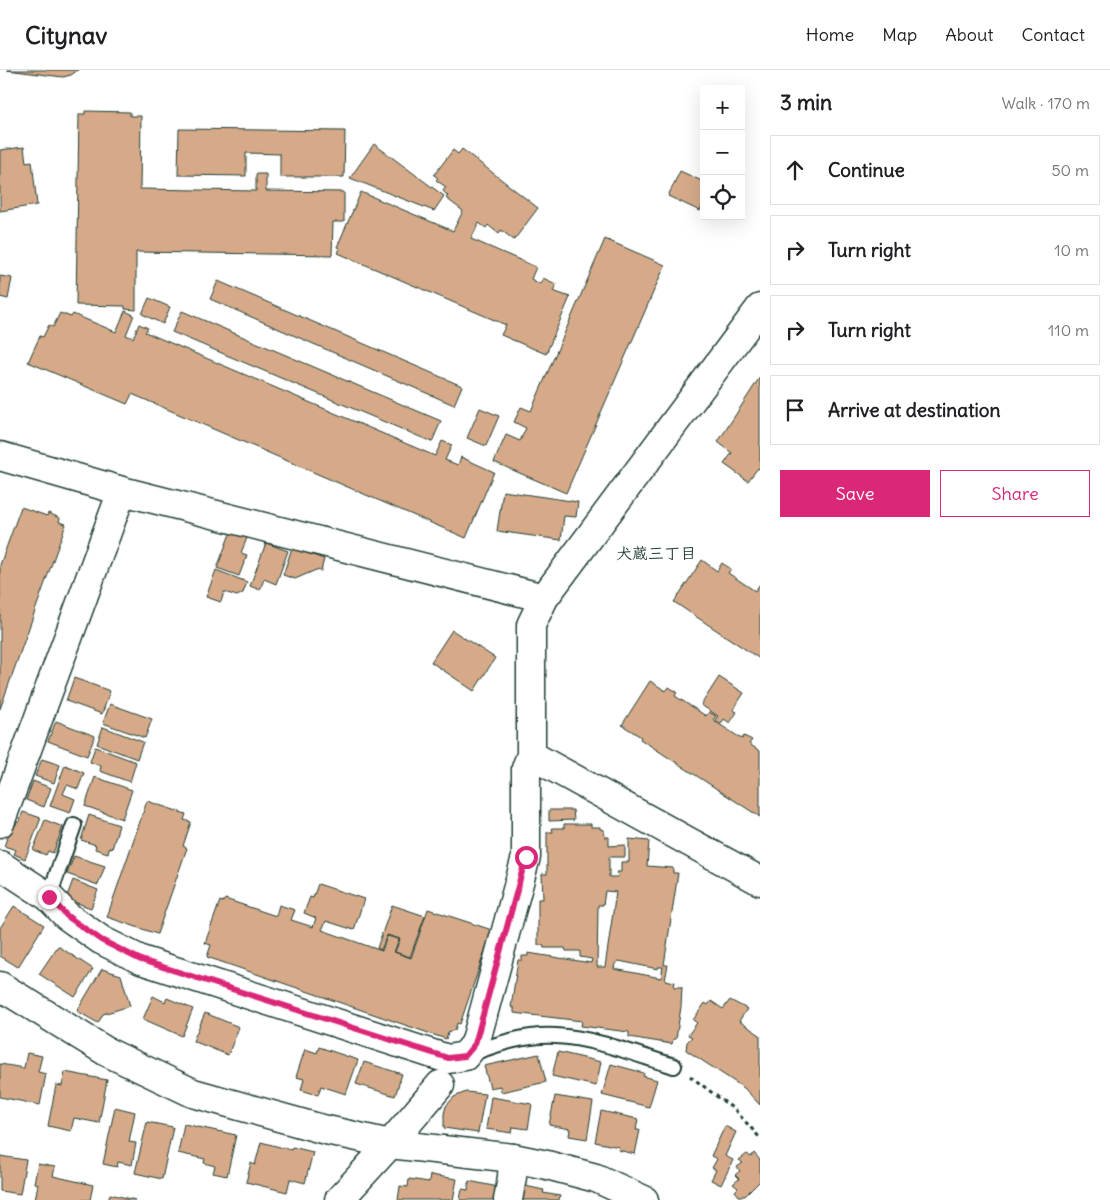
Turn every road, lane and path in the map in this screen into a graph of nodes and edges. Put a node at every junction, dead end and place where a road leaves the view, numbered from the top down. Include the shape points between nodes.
1 (760, 308) edge
2 (0, 456) edge
3 (122, 490) junction
4 (544, 598) junction
5 (531, 755) junction
6 (0, 823) edge
7 (74, 824) dead end
8 (0, 865) edge
9 (760, 881) edge
10 (49, 897) junction
11 (0, 986) edge
12 (465, 1056) junction
13 (674, 1066) joint
14 (440, 1085) dead end
15 (760, 1138) edge
16 (390, 1144) junction
17 (513, 1158) junction
18 (339, 1200) edge
19 (508, 1200) edge
20 (644, 1200) edge

1 - 4 street
2 - 3 street
3 - 4 street
3 - 6 street
4 - 5 street via 531,625
5 - 9 street
5 - 12 street via 526,768 526,857 475,1044
7 - 10 lane
8 - 10 street
10 - 12 street via 67,916 101,940 141,960 448,1058
11 - 16 street via 107,1052 193,1093 322,1129
12 - 13 lane via 526,1038 556,1036 600,1044
13 - 15 path via 735,1110
14 - 16 street
16 - 17 street
16 - 18 street
17 - 19 street
17 - 20 street via 596,1178

